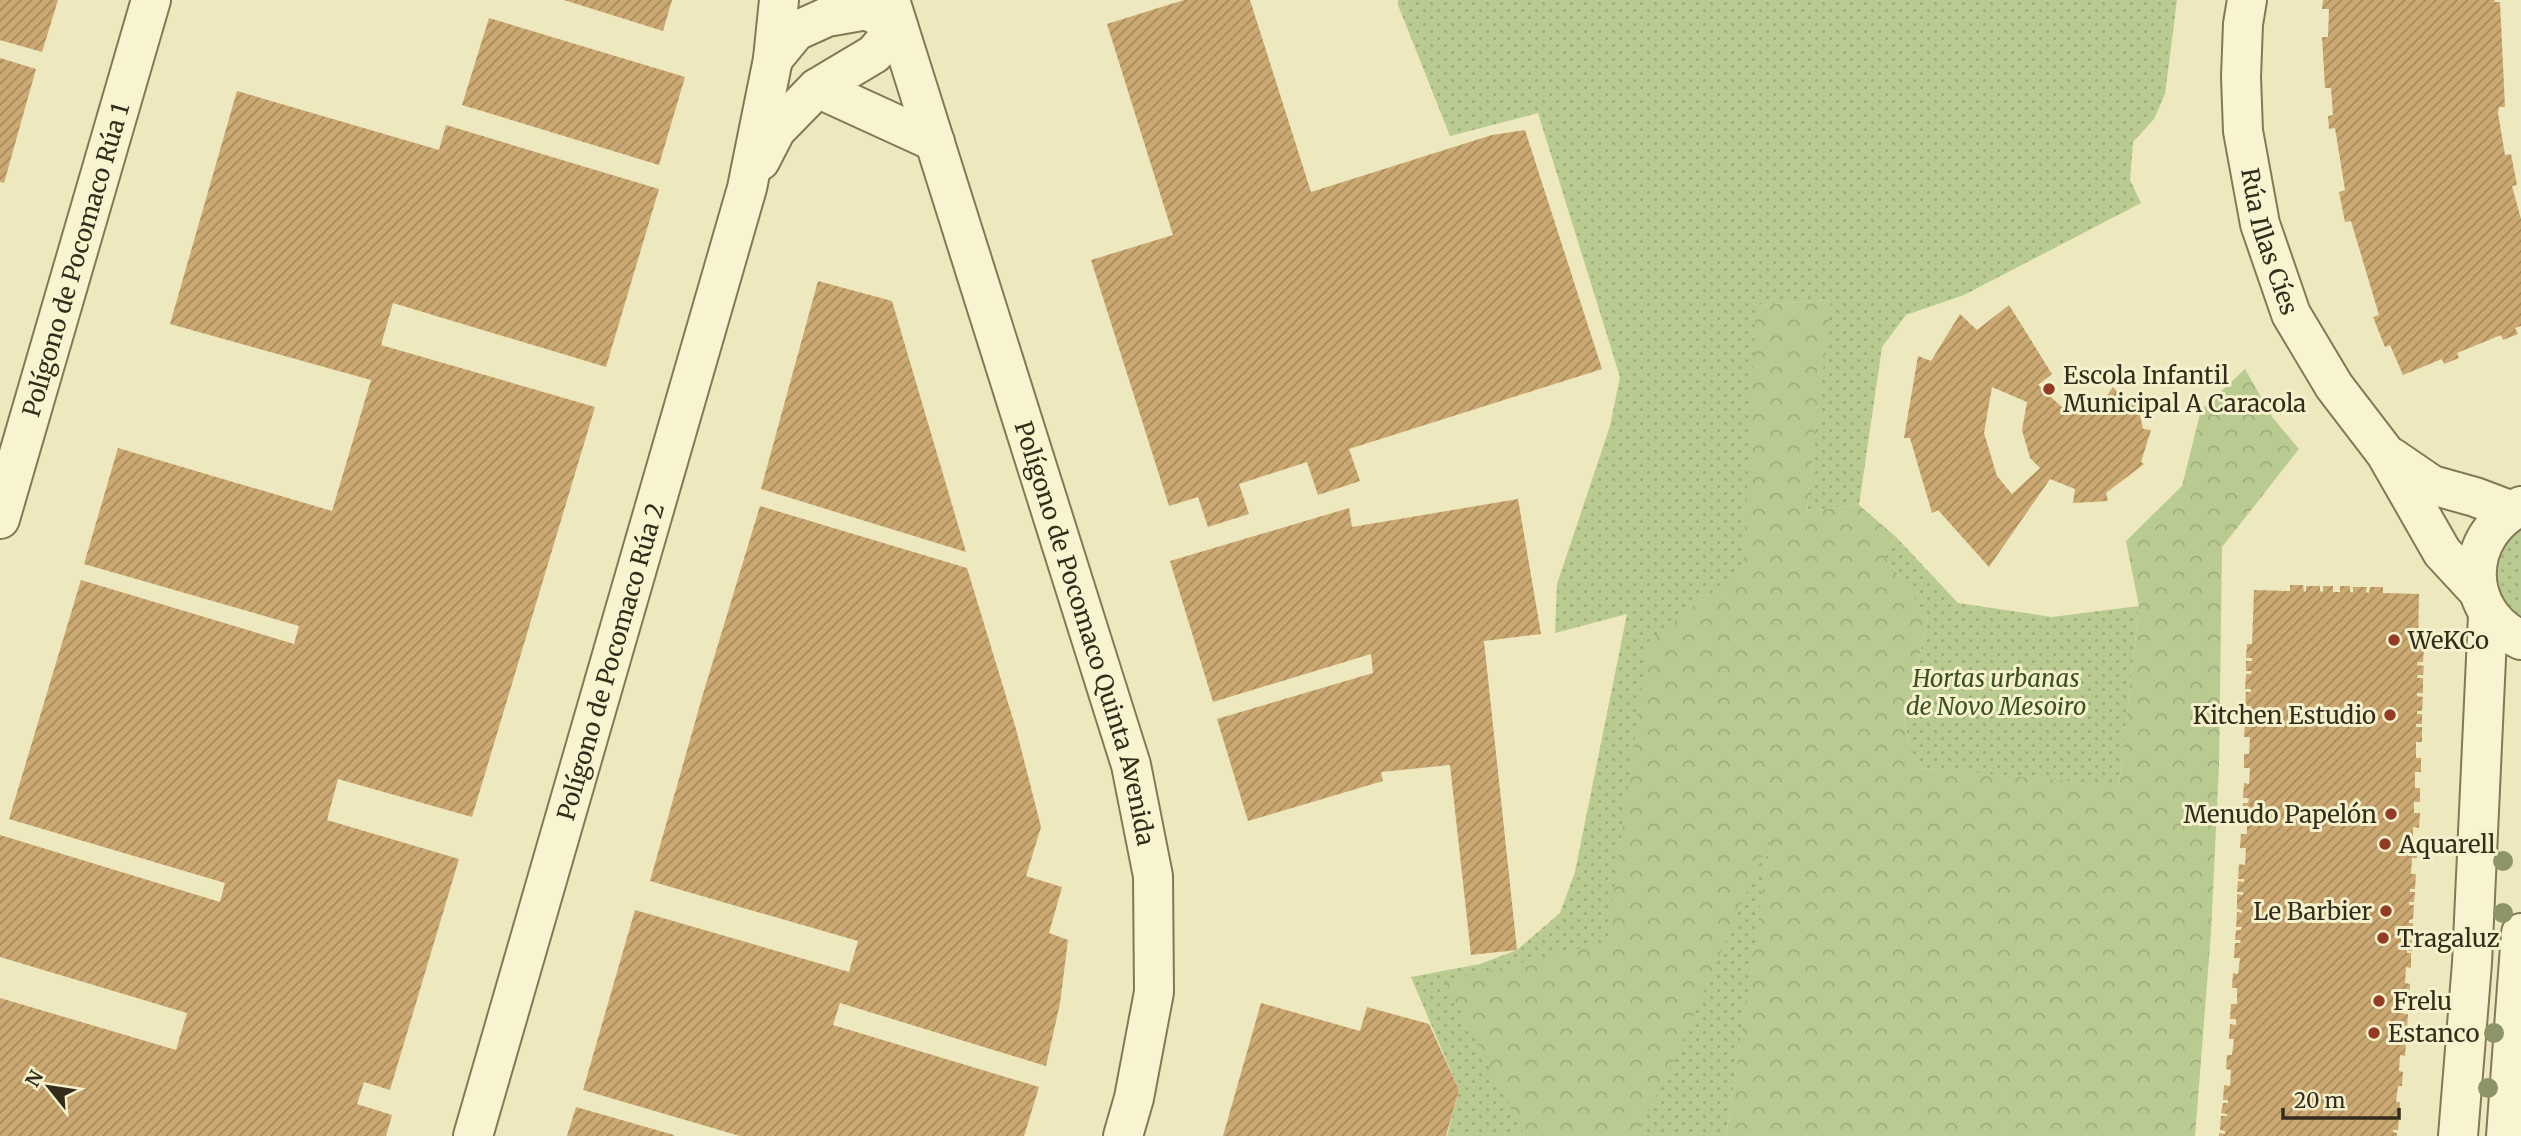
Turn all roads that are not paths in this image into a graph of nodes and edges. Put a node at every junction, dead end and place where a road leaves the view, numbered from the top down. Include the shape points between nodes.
1 (151, 0) edge
2 (779, 0) edge
3 (2247, 0) edge
4 (894, 13) edge
5 (773, 59) junction
6 (817, 88) junction
7 (935, 142) junction
8 (747, 187) junction
9 (2386, 454) junction
10 (2518, 508) edge
11 (0, 519) edge
12 (2483, 603) junction
13 (2521, 640) edge
14 (2521, 933) edge
15 (473, 1136) edge
16 (1123, 1136) edge
17 (2458, 1136) edge
18 (2506, 1136) edge

1 - 11 street, Polígono de Pocomaco Rúa 1
2 - 5 street, Polígono de Pocomaco Rúa 2
3 - 9 street, Rúa Illas Cíes via 2241,77 2243,131 2260,225 2291,314 2334,386
4 - 5 street, Polígono de Pocomaco Rúa 2 via 867,10 827,17 796,31
4 - 6 street, Polígono de Pocomaco Rúa 2 via 874,54
4 - 7 street, Polígono de Pocomaco Quinta Avenida
5 - 8 street, Polígono de Pocomaco Rúa 2
6 - 7 street
6 - 8 street, Polígono de Pocomaco Rúa 2 via 776,130
7 - 16 street, Polígono de Pocomaco Quinta Avenida via 1131,765 1153,876 1154,992
8 - 15 street, Polígono de Pocomaco Rúa 2
9 - 10 street, Rúa Illas Cíes via 2432,485
9 - 12 street, Rúa Illas Cíes via 2442,552
10 - 12 street via 2497,523 2483,542 2476,566
12 - 13 street, Rúa Illas Cíes via 2506,633
12 - 17 street via 2472,963
14 - 18 street

